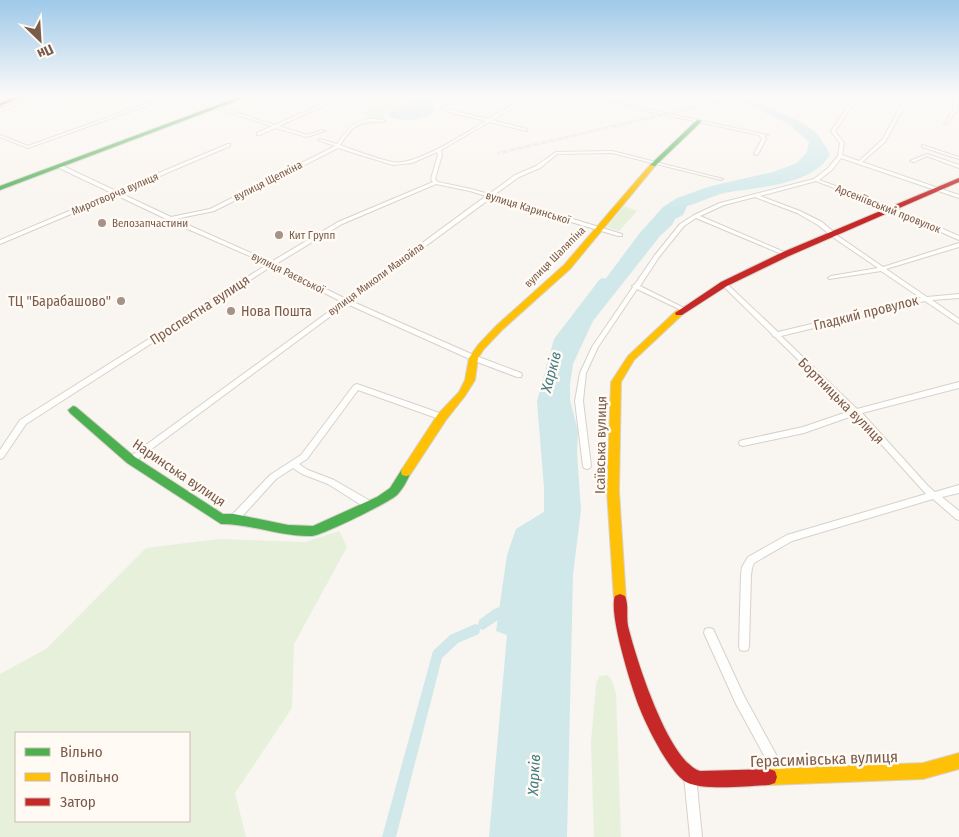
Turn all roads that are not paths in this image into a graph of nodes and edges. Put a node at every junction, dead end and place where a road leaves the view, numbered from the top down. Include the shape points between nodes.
1 (61, 135) edge
2 (143, 135) edge
3 (345, 135) edge
4 (464, 135) edge
5 (684, 135) edge
6 (764, 135) edge
7 (836, 135) edge
8 (887, 135) edge
9 (0, 136) edge
10 (320, 140) dead end
11 (229, 145) dead end
12 (923, 146) dead end
13 (337, 147) junction
14 (439, 150) junction
15 (756, 154) dead end
16 (840, 156) junction
17 (959, 158) edge
18 (912, 161) dead end
19 (655, 163) junction
20 (859, 163) junction
21 (59, 166) junction
22 (959, 167) edge
23 (721, 179) dead end
24 (816, 180) junction
25 (959, 180) edge
26 (436, 183) junction
27 (0, 188) edge
28 (937, 189) junction
29 (117, 193) junction
30 (755, 196) junction
31 (490, 197) junction
32 (959, 197) edge
33 (891, 208) junction
34 (696, 216) junction
35 (170, 219) junction
36 (600, 230) junction
37 (833, 234) junction
38 (620, 235) dead end
39 (959, 238) edge
40 (0, 242) edge
41 (959, 245) edge
42 (786, 254) junction
43 (272, 264) junction
44 (880, 268) junction
45 (831, 278) dead end
46 (724, 284) junction
47 (635, 286) junction
48 (959, 296) edge
49 (926, 299) junction
50 (345, 301) junction
51 (683, 309) junction
52 (959, 322) edge
53 (775, 336) junction
54 (474, 358) junction
55 (519, 375) dead end
56 (959, 385) edge
57 (73, 410) dead end
58 (856, 412) junction
59 (442, 417) junction
60 (743, 444) dead end
61 (0, 456) edge
62 (131, 460) junction
63 (293, 464) junction
64 (587, 466) dead end
65 (959, 489) edge
66 (394, 491) joint
67 (935, 496) junction
68 (369, 505) junction
69 (959, 516) edge
70 (234, 519) junction
71 (709, 633) dead end
72 (744, 646) dead end
73 (959, 762) edge
74 (781, 775) junction
75 (690, 776) junction
76 (696, 837) edge

1 - 9 street via 28,147
2 - 21 street
3 - 13 street, вулиця Щепкіна
4 - 14 street
5 - 19 street, вулиця Шаляпіна
6 - 15 street
7 - 16 street via 842,143
8 - 20 street
10 - 13 street
11 - 29 street, Миротворча вулиця
12 - 17 street
13 - 14 street via 393,164 418,160
13 - 35 street, вулиця Щепкіна via 212,210
14 - 26 street via 433,179
16 - 20 street
16 - 24 street
18 - 22 street via 926,156
19 - 23 street, вулиця Миколи Манойла
19 - 31 street, вулиця Миколи Манойла via 612,152 561,153 517,176
19 - 36 street, вулиця Шаляпіна
20 - 28 street
21 - 27 street
21 - 29 street, вулиця Раєвської
24 - 30 street
24 - 33 street, Арсеніївський провулок
25 - 28 street, Ісаївська вулиця
26 - 31 street, вулиця Каринської
26 - 43 street, Проспектна вулиця via 340,223
28 - 32 street
28 - 33 street, Ісаївська вулиця
29 - 35 street, вулиця Раєвської
29 - 40 street, Миротворча вулиця
30 - 34 street via 722,204
30 - 37 street via 800,213
31 - 36 street, вулиця Каринської
31 - 50 street, вулиця Миколи Манойла
33 - 37 street, Ісаївська вулиця
33 - 39 street, Арсеніївський провулок
34 - 42 street
34 - 47 street via 682,225
35 - 43 street, вулиця Раєвської
36 - 38 street, вулиця Каринської
36 - 54 street, вулиця Шаляпіна via 567,267 499,328
37 - 42 street, Ісаївська вулиця
37 - 44 street
41 - 44 street
42 - 46 street, Ісаївська вулиця
43 - 50 street, вулиця Раєвської
43 - 61 street, Проспектна вулиця via 23,422
44 - 45 street
44 - 49 street
46 - 51 street, Ісаївська вулиця
46 - 53 street, Бортницька вулиця
47 - 51 street
47 - 64 street via 595,347 583,373 579,401
48 - 49 street, Гладкий провулок
49 - 52 street
49 - 53 street, Гладкий провулок
50 - 54 street, вулиця Раєвської
50 - 62 street, вулиця Миколи Манойла
51 - 75 street, Ісаївська вулиця via 631,358 616,382 612,491 621,624 646,707 675,762
53 - 58 street, Бортницька вулиця
54 - 55 street, вулиця Раєвської
54 - 59 street, вулиця Шаляпіна via 470,380
56 - 58 street
57 - 62 street, Наринська вулиця
58 - 60 street via 804,430
58 - 67 street, Бортницька вулиця
59 - 63 street via 358,387 304,457
59 - 66 street, вулиця Шаляпіна
62 - 70 street, Наринська вулиця via 208,512 221,519
63 - 68 street
63 - 70 street via 273,477
65 - 67 street
66 - 68 street, Наринська вулиця
67 - 69 street, Бортницька вулиця
67 - 72 street via 790,538 751,560 746,575
68 - 70 street, Наринська вулиця via 314,531 288,530
71 - 74 street via 740,700
73 - 74 street, Герасимівська вулиця via 923,771
74 - 75 street, Герасимівська вулиця via 700,779
75 - 76 street

